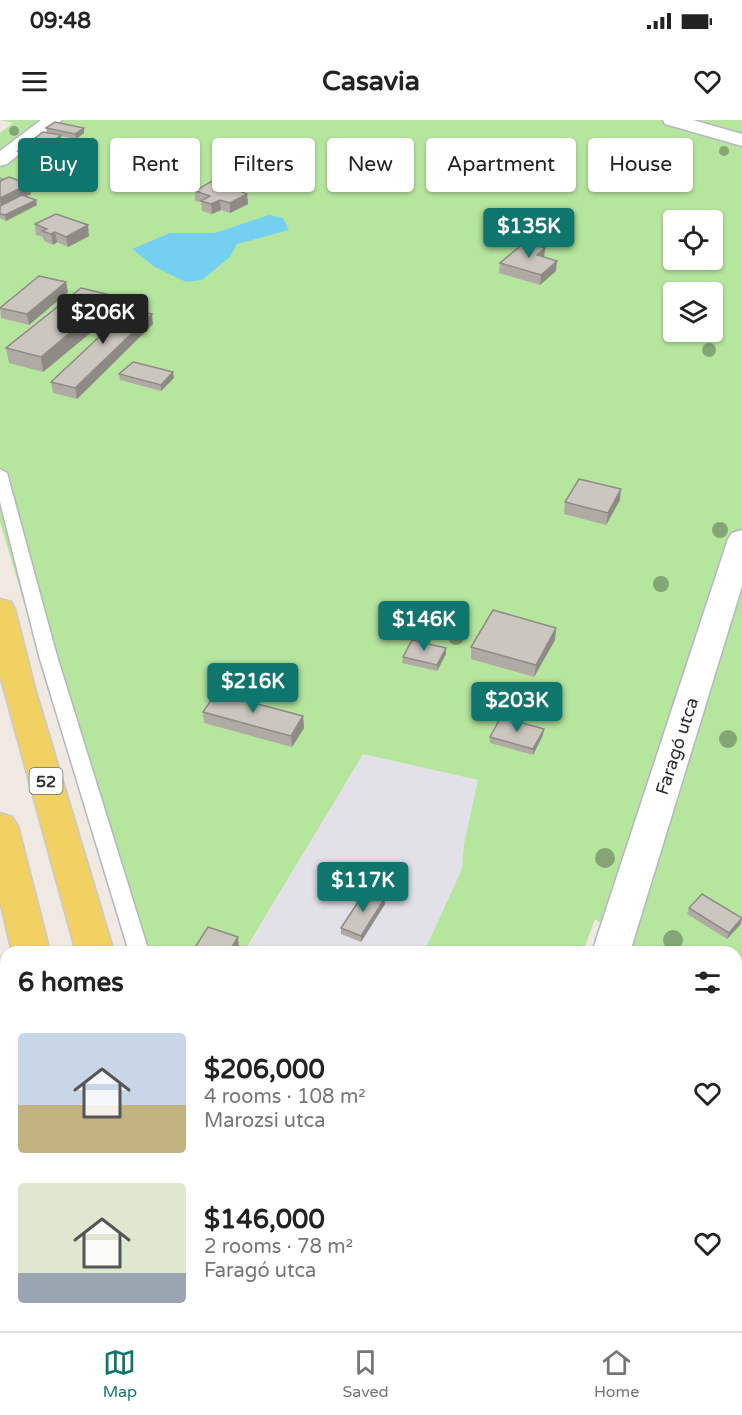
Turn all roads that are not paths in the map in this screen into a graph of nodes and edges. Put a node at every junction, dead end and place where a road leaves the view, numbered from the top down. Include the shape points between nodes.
1 (52, 120) edge
2 (672, 120) edge
3 (742, 141) edge
4 (0, 160) edge
5 (0, 473) edge
6 (742, 539) edge
7 (0, 609) edge
8 (0, 826) edge
9 (30, 946) edge
10 (93, 946) edge
11 (137, 946) edge
12 (613, 946) edge

1 - 4 street
2 - 3 street
5 - 11 lane via 48,656
6 - 12 street, Faragó utca
7 - 10 main road, 52
8 - 9 main road

